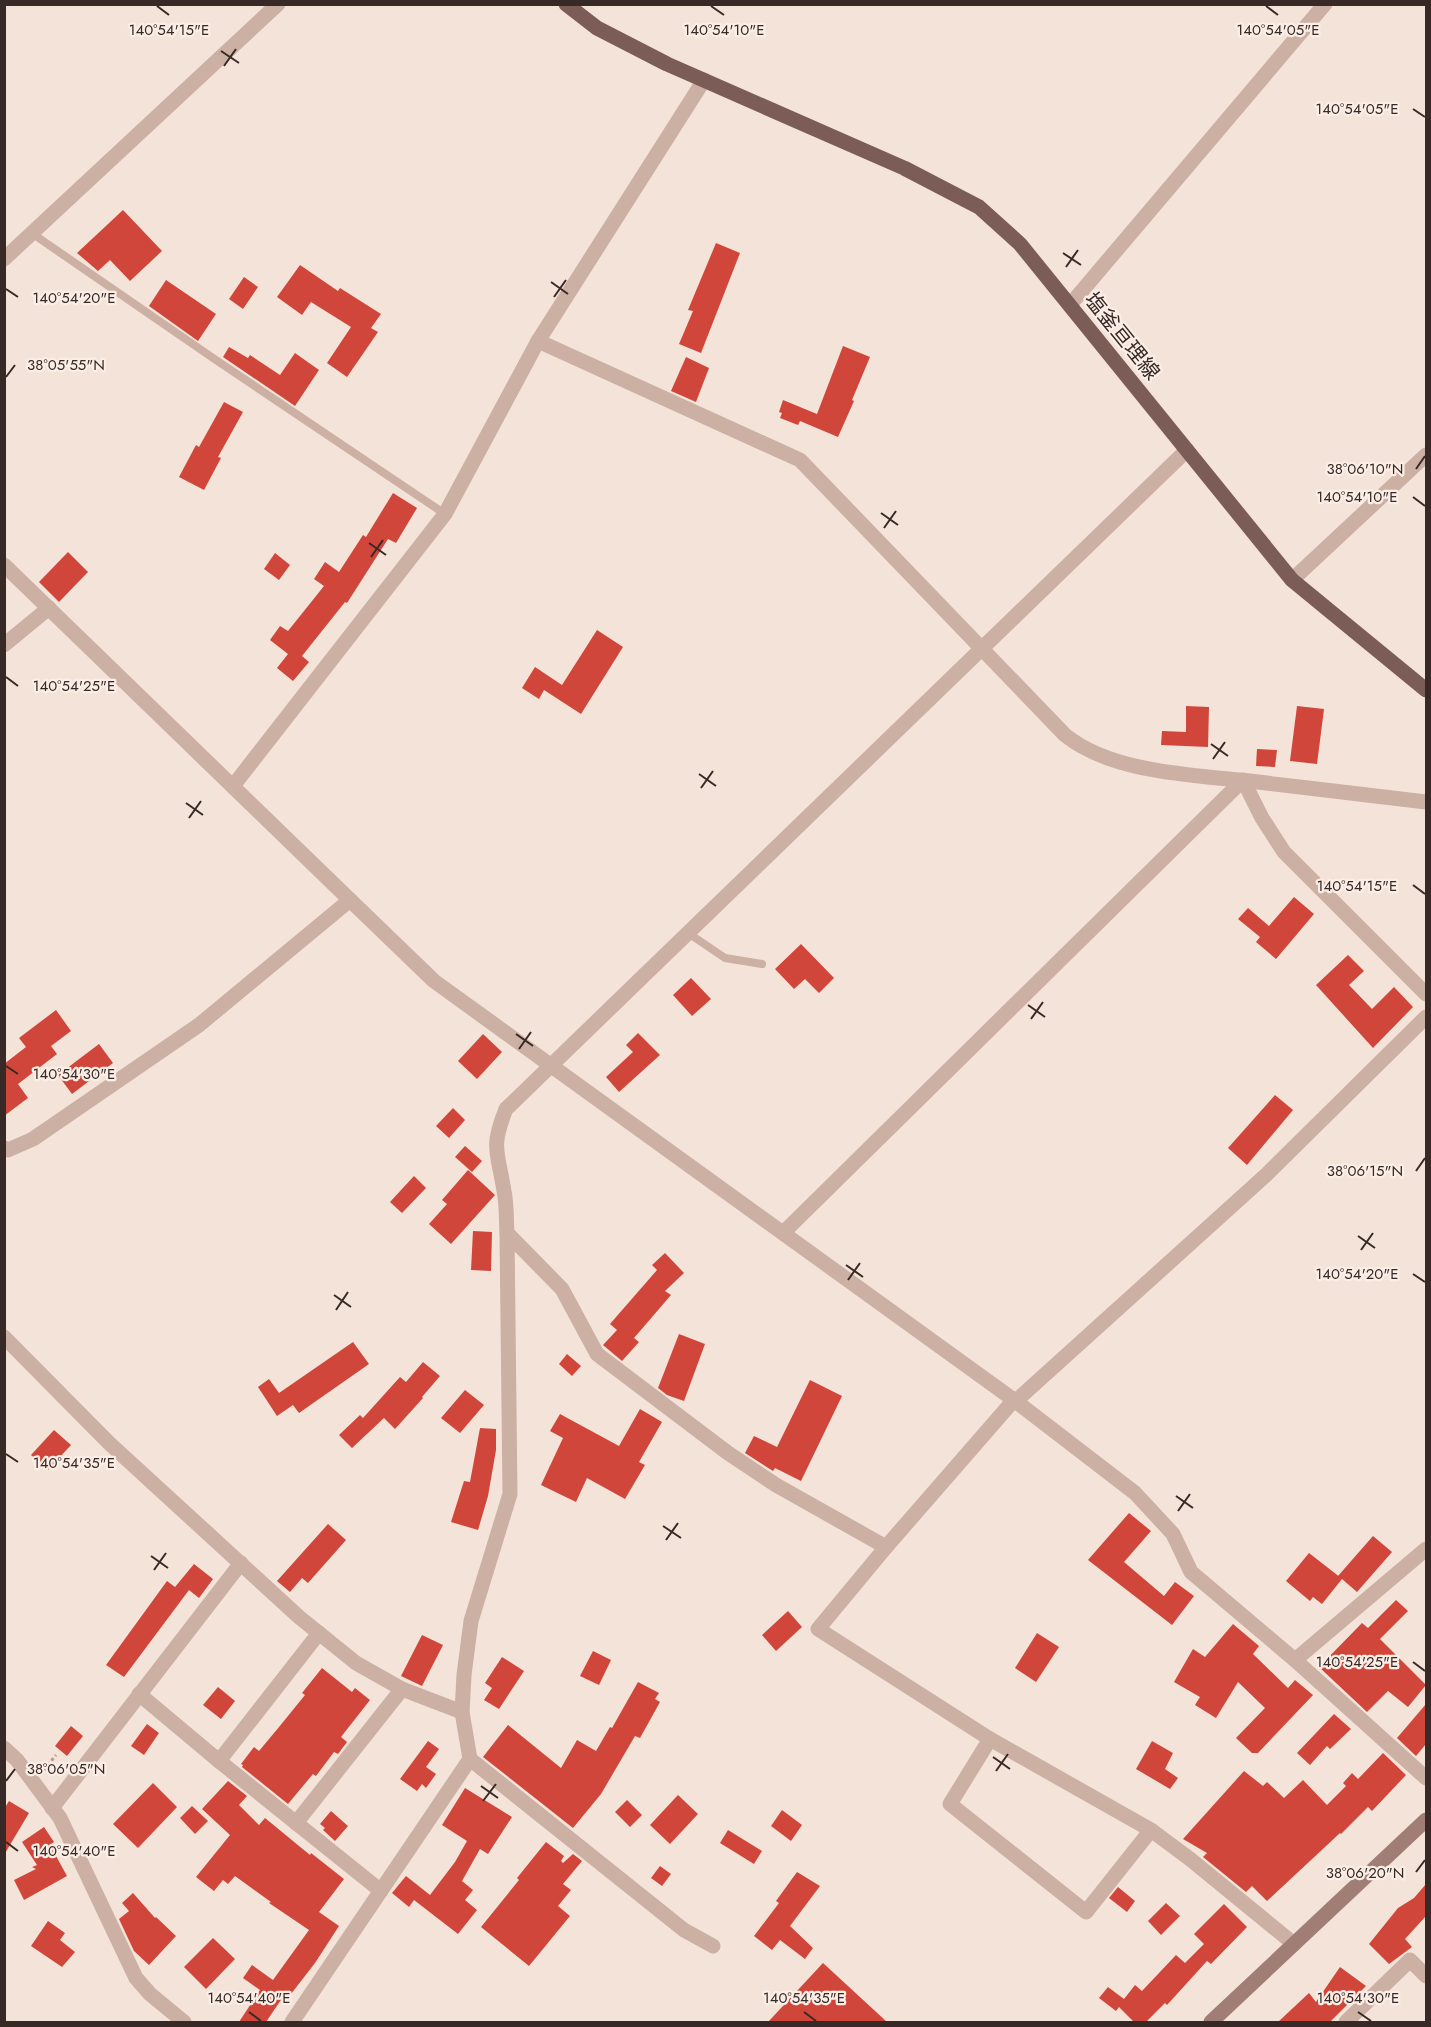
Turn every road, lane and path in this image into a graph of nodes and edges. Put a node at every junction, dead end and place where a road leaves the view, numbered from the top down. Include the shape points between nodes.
1 (278, 4) edge
2 (567, 4) edge
3 (1325, 4) edge
4 (704, 80) junction
5 (33, 234) junction
6 (4, 259) edge
7 (1070, 305) junction
8 (538, 341) junction
9 (1186, 450) junction
10 (1426, 454) edge
11 (445, 514) junction
12 (4, 565) edge
13 (1292, 580) junction
14 (49, 608) junction
15 (4, 645) edge
16 (983, 648) junction
17 (1426, 690) edge
18 (1243, 780) junction
19 (233, 786) junction
20 (1426, 802) edge
21 (351, 900) junction
22 (688, 933) junction
23 (762, 964) dead end
24 (1426, 994) edge
25 (1426, 1017) edge
26 (551, 1065) junction
27 (4, 1148) edge
28 (784, 1232) junction
29 (507, 1233) junction
30 (4, 1337) edge
31 (1014, 1400) junction
32 (886, 1547) junction
33 (1426, 1549) edge
34 (241, 1563) junction
35 (319, 1633) junction
36 (1294, 1660) junction
37 (402, 1689) junction
38 (139, 1694) junction
39 (462, 1712) junction
40 (990, 1739) junction
41 (4, 1748) edge
42 (470, 1759) junction
43 (219, 1761) junction
44 (1426, 1778) edge
45 (52, 1808) junction
46 (1426, 1820) edge
47 (296, 1823) junction
48 (1151, 1830) junction
49 (381, 1891) junction
50 (1294, 1944) junction
51 (713, 1946) dead end
52 (1426, 1976) edge
53 (184, 2022) edge
54 (292, 2022) edge
55 (1211, 2022) edge
56 (1346, 2022) edge

1 - 5 street
2 - 4 main road, 塩釜亘理線 via 597,28
3 - 7 street
4 - 7 main road, 塩釜亘理線 via 904,168 979,207 1020,244
4 - 8 street
5 - 6 street
5 - 11 lane
7 - 9 main road, 塩釜亘理線
8 - 11 street
8 - 16 street via 800,460
9 - 13 main road, 塩釜亘理線
9 - 16 street
10 - 13 street
11 - 19 street
12 - 14 street
13 - 17 main road, 塩釜亘理線
14 - 15 street
14 - 19 street
16 - 18 street via 1079,746 1125,763 1170,773
16 - 22 street
18 - 20 street
18 - 24 street via 1284,852
18 - 28 street
19 - 21 street
21 - 26 street via 434,981
21 - 27 street via 199,1026 33,1139 8,1150
22 - 23 lane via 725,958
22 - 26 street
25 - 31 street via 1266,1175
26 - 28 street
26 - 29 street via 506,1108 498,1129 495,1151 505,1192
28 - 31 street
29 - 32 street via 562,1289 597,1354 728,1453
29 - 39 street via 510,1494 471,1621
30 - 34 street via 109,1443
31 - 32 street
31 - 36 street via 1136,1492 1173,1534 1191,1572
32 - 40 street via 818,1629
33 - 36 street
34 - 35 street
34 - 38 street
35 - 37 street via 356,1663
35 - 43 street
36 - 44 street
37 - 39 street
37 - 47 street
38 - 43 street
38 - 45 street
39 - 42 street
40 - 48 street
40 - 48 street via 950,1804 1086,1912
41 - 45 street
42 - 49 street
42 - 51 street via 684,1930
43 - 47 street
45 - 53 street via 136,1978
46 - 50 main road
47 - 49 street
48 - 50 street
49 - 54 street
50 - 55 main road
52 - 56 street via 1410,1960

